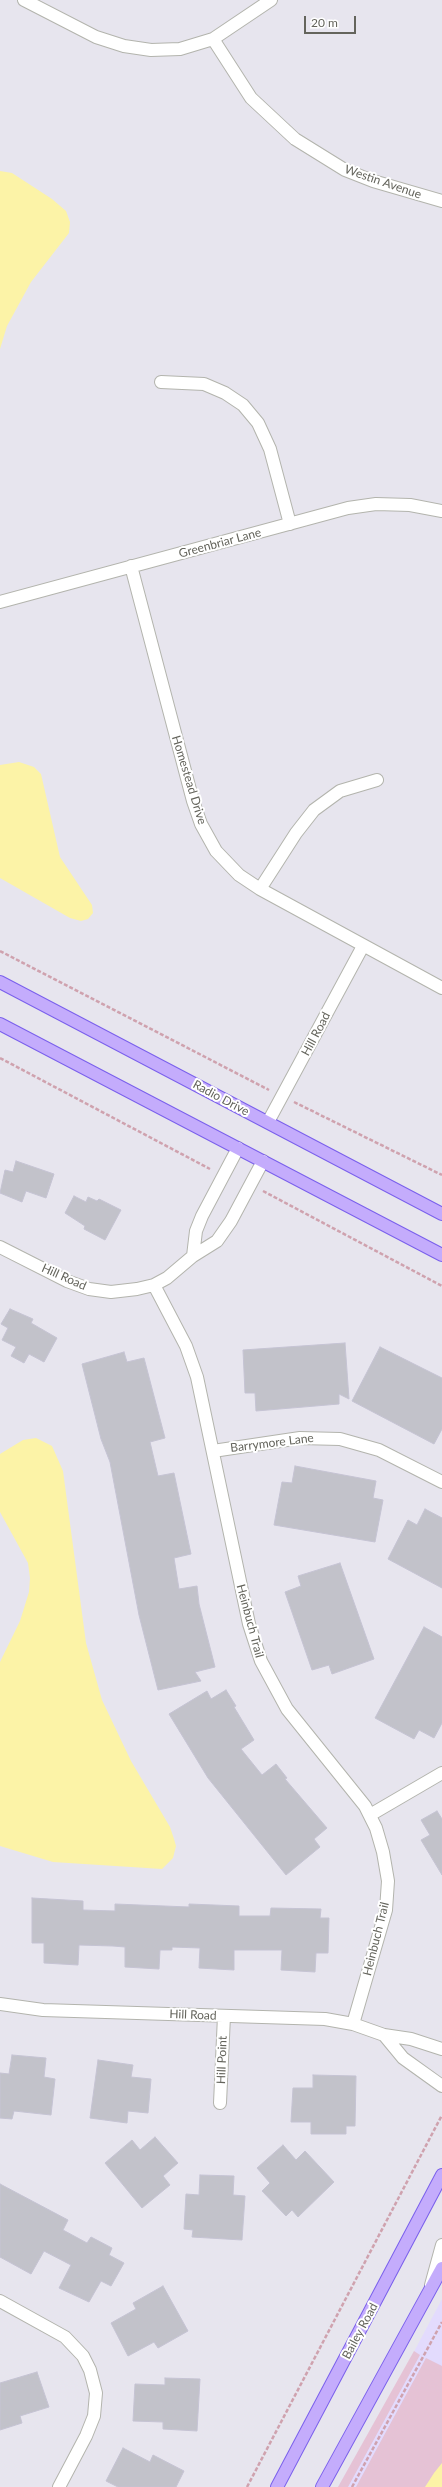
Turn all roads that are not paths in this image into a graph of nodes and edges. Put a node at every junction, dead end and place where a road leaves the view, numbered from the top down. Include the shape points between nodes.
1 (24, 0) edge
2 (271, 0) edge
3 (213, 39) junction
4 (442, 201) edge
5 (161, 382) dead end
6 (442, 511) edge
7 (290, 524) junction
8 (131, 566) junction
9 (0, 602) edge
10 (377, 780) dead end
11 (260, 889) junction
12 (363, 946) junction
13 (0, 982) edge
14 (442, 988) edge
15 (0, 1024) edge
16 (268, 1122) junction
17 (238, 1148) junction
18 (263, 1161) junction
19 (442, 1214) edge
20 (0, 1247) edge
21 (442, 1254) edge
22 (193, 1256) junction
23 (154, 1285) junction
24 (213, 1451) junction
25 (442, 1482) edge
26 (442, 1773) edge
27 (370, 1815) junction
28 (0, 2004) edge
29 (224, 2016) junction
30 (353, 2024) junction
31 (384, 2035) junction
32 (442, 2049) edge
33 (442, 2086) edge
34 (220, 2103) dead end
35 (442, 2175) edge
36 (442, 2245) edge
37 (442, 2268) edge
38 (430, 2290) junction
39 (0, 2301) edge
40 (59, 2487) edge
41 (277, 2487) edge
42 (322, 2487) edge

1 - 3 street via 96,37 124,46 151,50 180,49
2 - 3 street
3 - 4 street, Westin Avenue via 251,98 295,139 345,170
5 - 7 street via 204,384 243,405 258,423 270,449
6 - 7 street, Greenbriar Lane via 410,505 376,504 348,508
7 - 8 street, Greenbriar Lane
8 - 9 street, Greenbriar Lane
8 - 11 street, Homestead Drive via 201,824 216,851 239,875
10 - 11 street via 340,792 314,810
11 - 12 street, Homestead Drive
12 - 14 street, Homestead Drive
12 - 16 street, Hill Road
13 - 16 main road, Radio Drive
15 - 17 main road
16 - 19 main road, Radio Drive
17 - 18 main road
17 - 22 street via 202,1216 196,1231
18 - 21 main road
18 - 22 street, Hill Road via 220,1237
20 - 23 street, Hill Road via 89,1289 111,1292
22 - 23 street, Hill Road via 178,1270
23 - 24 street, Heinbuch Trail via 195,1367
24 - 25 street, Barrymore Lane via 300,1438 340,1440 379,1450
24 - 27 street, Heinbuch Trail via 249,1624 261,1661 287,1709
26 - 27 street
27 - 30 street, Heinbuch Trail via 386,1862 387,1898
28 - 29 street, Hill Road via 43,2010
29 - 30 street, Hill Road via 312,2018
29 - 34 street, Hill Point
30 - 31 street, Hill Road
31 - 32 street, Hill Road via 411,2039
31 - 33 street via 403,2058
35 - 41 main road, Bailey Road
36 - 38 street
37 - 38 main road
38 - 42 main road
39 - 40 street via 65,2337 81,2352 90,2370 96,2393 94,2416

